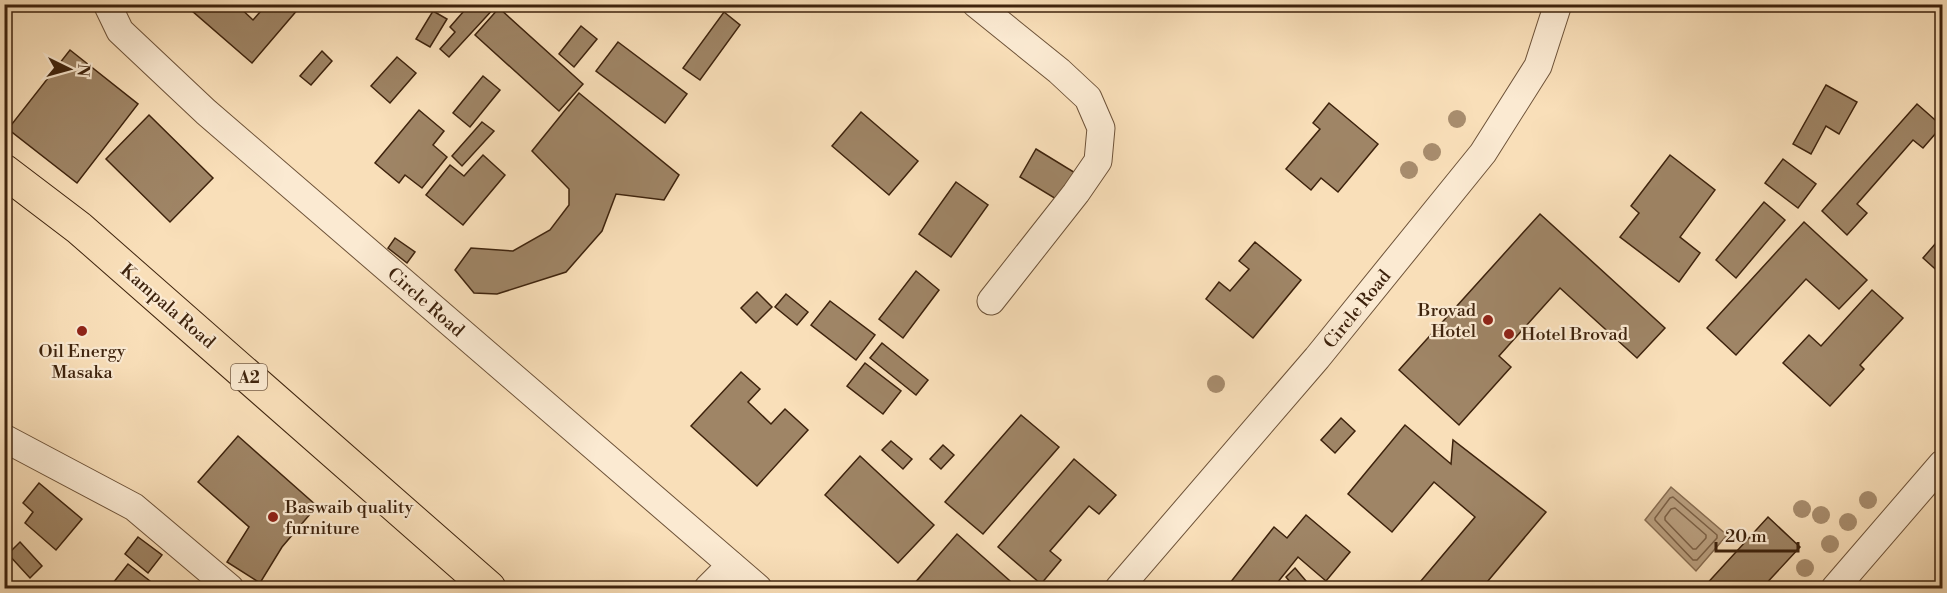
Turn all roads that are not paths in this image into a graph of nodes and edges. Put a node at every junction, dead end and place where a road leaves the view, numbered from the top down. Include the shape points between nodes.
1 (107, 4) edge
2 (976, 4) edge
3 (1558, 4) edge
4 (4, 171) edge
5 (992, 301) dead end
6 (4, 438) edge
7 (1942, 464) edge
8 (731, 565) junction
9 (230, 588) edge
10 (489, 588) edge
11 (708, 588) edge
12 (758, 588) edge
13 (1119, 588) edge
14 (1835, 588) edge

1 - 8 street, Circle Road via 120,30 206,112
2 - 5 street via 1088,98 1101,128 1098,161
3 - 13 street, Circle Road via 1538,66 1482,153 1317,358
4 - 10 main road, Kampala Road / A2 via 79,228
6 - 9 street via 134,507
7 - 14 street
8 - 11 street
8 - 12 street, Circle Road

